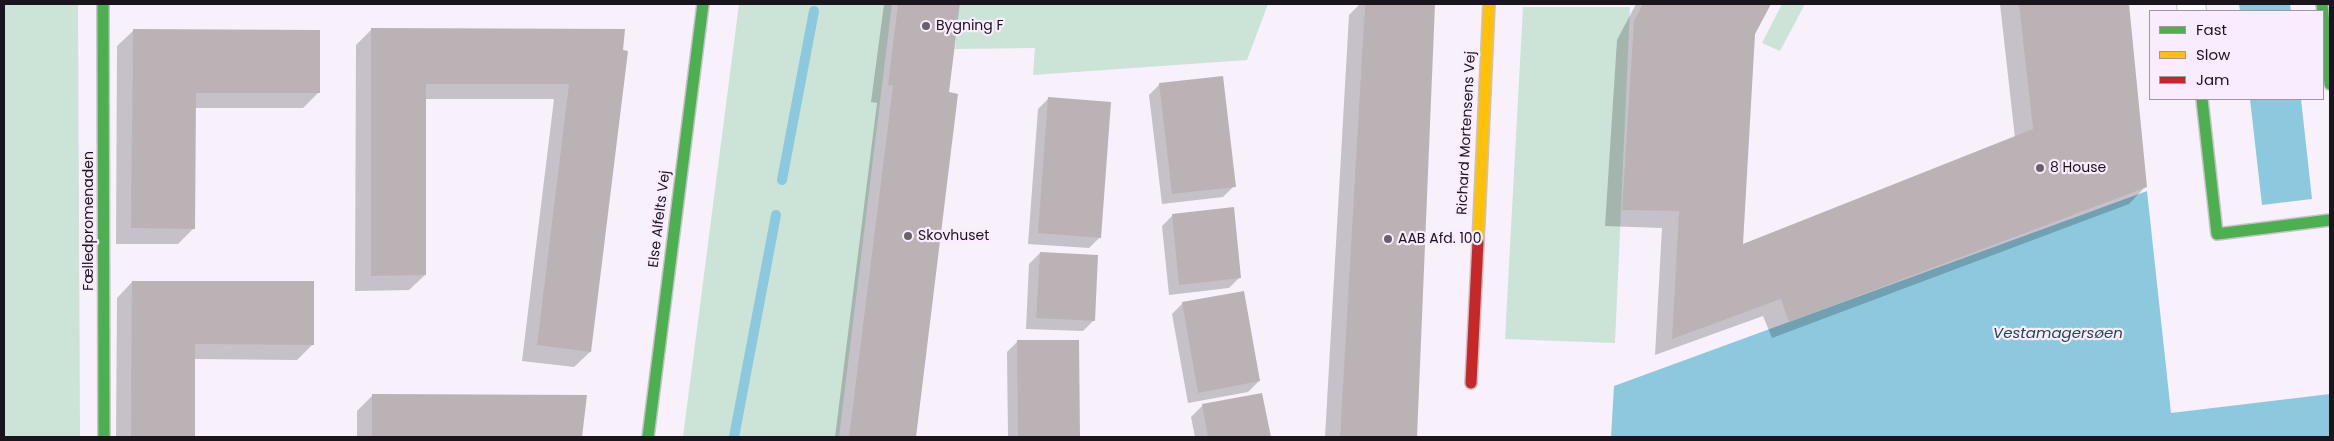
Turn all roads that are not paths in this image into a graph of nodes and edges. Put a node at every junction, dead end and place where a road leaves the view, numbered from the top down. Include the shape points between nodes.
1 (103, 4) edge
2 (703, 4) edge
3 (1489, 4) edge
4 (2324, 24) edge
5 (2330, 84) edge
6 (2202, 100) edge
7 (2330, 220) edge
8 (1470, 383) dead end
9 (104, 437) edge
10 (648, 437) edge

1 - 9 street, Fælledpromenaden
2 - 10 street, Else Alfelts Vej
3 - 8 street, Richard Mortensens Vej
4 - 5 street
6 - 7 street via 2217,234

